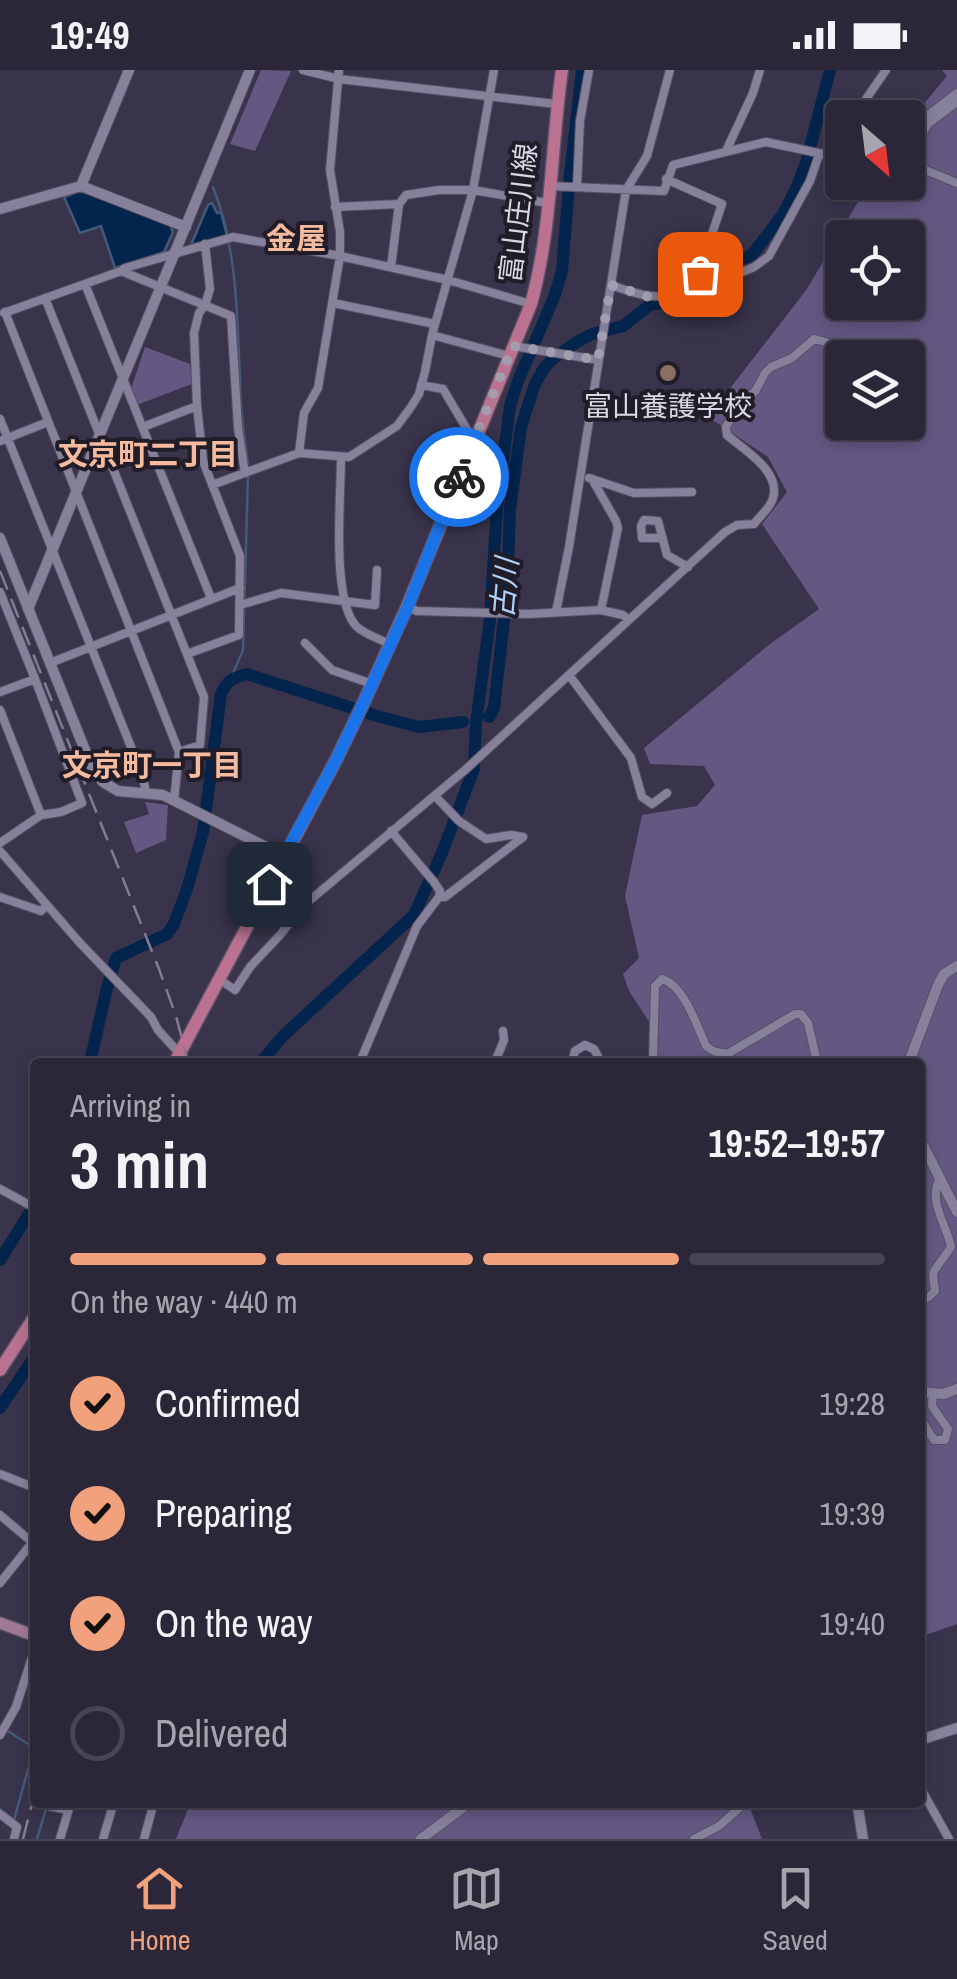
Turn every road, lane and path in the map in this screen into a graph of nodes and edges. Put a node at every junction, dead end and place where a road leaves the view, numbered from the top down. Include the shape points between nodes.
1 (129, 70) edge
2 (250, 70) edge
3 (303, 70) edge
4 (494, 70) edge
5 (562, 70) edge
6 (588, 70) edge
7 (670, 70) edge
8 (760, 70) edge
9 (886, 70) edge
10 (339, 74) edge
11 (957, 93) edge
12 (490, 96) junction
13 (865, 100) edge
14 (957, 102) edge
15 (556, 104) junction
16 (925, 117) edge
17 (825, 150) edge
18 (726, 151) junction
19 (820, 155) junction
20 (825, 156) edge
21 (666, 179) junction
22 (957, 183) edge
23 (81, 186) junction
24 (555, 187) junction
25 (576, 187) junction
26 (473, 190) junction
27 (626, 190) junction
28 (547, 203) junction
29 (398, 204) junction
30 (335, 208) junction
31 (0, 209) edge
32 (186, 227) junction
33 (712, 234) dead end
34 (205, 244) junction
35 (702, 249) dead end
36 (175, 252) junction
37 (340, 256) junction
38 (391, 267) junction
39 (121, 272) junction
40 (697, 274) junction
41 (448, 280) junction
42 (85, 284) junction
43 (611, 285) junction
44 (161, 287) junction
45 (45, 298) junction
46 (333, 303) junction
47 (531, 304) junction
48 (204, 305) junction
49 (2, 313) edge
50 (435, 324) junction
51 (432, 335) junction
52 (825, 342) edge
53 (515, 350) junction
54 (598, 360) junction
55 (123, 379) junction
56 (422, 384) junction
57 (197, 406) junction
58 (0, 419) edge
59 (48, 422) junction
60 (142, 427) junction
61 (100, 436) junction
62 (475, 438) junction
63 (4, 439) edge
64 (299, 452) junction
65 (341, 458) junction
66 (245, 473) junction
67 (580, 476) junction
68 (592, 479) junction
69 (212, 485) junction
70 (692, 492) dead end
71 (76, 493) junction
72 (0, 538) edge
73 (662, 538) dead end
74 (53, 551) junction
75 (688, 567) junction
76 (378, 570) dead end
77 (240, 588) junction
78 (0, 592) edge
79 (211, 598) junction
80 (343, 600) junction
81 (240, 605) junction
82 (408, 606) junction
83 (28, 609) junction
84 (601, 610) junction
85 (556, 612) junction
86 (171, 614) junction
87 (629, 620) junction
88 (130, 630) junction
89 (305, 643) dead end
90 (390, 644) junction
91 (91, 646) junction
92 (187, 654) junction
93 (50, 663) junction
94 (570, 675) junction
95 (34, 679) junction
96 (372, 684) junction
97 (0, 692) edge
98 (0, 710) edge
99 (179, 752) junction
100 (668, 793) dead end
101 (146, 794) junction
102 (435, 796) junction
103 (174, 801) junction
104 (41, 814) junction
105 (392, 832) junction
106 (0, 843) edge
107 (0, 851) edge
108 (284, 856) junction
109 (0, 897) edge
110 (439, 897) junction
111 (47, 906) junction
112 (956, 966) edge
113 (220, 979) junction
114 (503, 1031) dead end
115 (178, 1058) edge
116 (362, 1058) edge
117 (498, 1058) edge
118 (573, 1058) edge
119 (599, 1058) edge
120 (653, 1058) edge
121 (816, 1058) edge
122 (911, 1058) edge
123 (925, 1151) edge
124 (939, 1180) junction
125 (0, 1189) edge
126 (30, 1206) edge
127 (957, 1212) edge
128 (925, 1299) edge
129 (29, 1336) edge
130 (0, 1370) edge
131 (957, 1388) edge
132 (926, 1393) edge
133 (925, 1426) edge
134 (0, 1474) edge
135 (30, 1486) edge
136 (0, 1514) edge
137 (30, 1537) edge
138 (30, 1545) edge
139 (0, 1583) edge
140 (0, 1623) edge
141 (30, 1634) edge
142 (30, 1664) edge
143 (957, 1728) edge
144 (0, 1735) edge
145 (925, 1738) edge
146 (925, 1796) edge
147 (68, 1808) edge
148 (112, 1808) edge
149 (152, 1808) edge
150 (462, 1808) edge
151 (739, 1808) edge
152 (857, 1808) edge
153 (0, 1814) edge
154 (14, 1839) edge
155 (60, 1839) edge
156 (104, 1839) edge
157 (144, 1839) edge
158 (421, 1839) edge
159 (694, 1839) edge
160 (863, 1839) edge
161 (949, 1839) edge

1 - 23 street
2 - 32 street
3 - 10 street
4 - 12 street
5 - 15 main road, 富山庄川線
6 - 25 street
7 - 27 street via 647,156
8 - 18 street
9 - 13 street
10 - 12 street
10 - 30 street via 330,170
11 - 16 street
12 - 15 street
12 - 26 street
14 - 22 street via 929,124 908,154 918,167
15 - 24 main road, 富山庄川線
17 - 19 street
18 - 19 street via 766,142
18 - 21 street via 673,164
19 - 20 street
19 - 40 street via 769,256 719,282
21 - 27 street via 664,190
21 - 33 street via 722,204
23 - 31 street
23 - 32 street
24 - 25 street
24 - 28 main road, 富山庄川線
25 - 27 street
26 - 28 street
26 - 29 street via 406,195
26 - 41 street
27 - 43 street
28 - 47 main road, 富山庄川線
29 - 30 street
29 - 38 street
30 - 37 street
32 - 36 street
34 - 36 street
34 - 37 street via 232,236
34 - 48 street via 210,289
35 - 40 street
36 - 39 street
36 - 44 street
37 - 38 street
37 - 46 street
38 - 41 street
39 - 42 street
39 - 44 street
40 - 43 street via 675,294 649,297
41 - 47 street
41 - 50 street
42 - 45 street
42 - 55 street
43 - 54 street
44 - 48 street
44 - 55 street
45 - 49 street
45 - 61 street
46 - 50 street
46 - 64 street
47 - 53 main road, 富山庄川線
48 - 57 street via 194,333
48 - 66 street via 231,316
49 - 59 street
50 - 51 street
51 - 53 street
51 - 56 street
52 - 75 street via 814,339 764,373 730,419 727,435 772,478 773,502 754,524 725,532
53 - 54 street
53 - 62 main road, 富山庄川線
54 - 67 street
55 - 60 street
55 - 61 street
56 - 62 street via 443,389
56 - 65 street via 397,426
57 - 60 street
57 - 69 street via 202,461
58 - 63 street
59 - 63 street
59 - 71 street
60 - 79 street
61 - 71 street
61 - 86 street
62 - 82 main road, 富山庄川線
63 - 74 street
64 - 65 street
64 - 66 street
65 - 80 street
66 - 69 street
67 - 68 street
67 - 85 street
68 - 70 street via 634,494
68 - 84 street via 618,528
69 - 77 street via 240,556
71 - 74 street
71 - 88 street
72 - 83 street
73 - 75 street via 667,555
74 - 83 street
74 - 91 street
75 - 87 street
76 - 80 street via 375,605
77 - 79 street
77 - 81 street
78 - 95 street
79 - 86 street
80 - 81 street via 281,592
80 - 90 street via 358,628
81 - 92 street via 238,635
82 - 85 street
82 - 90 main road, 富山庄川線
83 - 93 street
84 - 85 street
84 - 87 street
86 - 88 street
86 - 92 street
87 - 94 street
88 - 91 street
88 - 99 street
89 - 96 street via 332,670
90 - 96 main road, 富山庄川線
91 - 93 street
91 - 101 street
92 - 99 street via 204,706 200,745
93 - 101 street via 93,770 118,791
94 - 100 street via 630,758 642,798 652,804
94 - 102 street
95 - 97 street
95 - 104 street via 82,803
96 - 108 main road, 富山庄川線
98 - 104 street
99 - 103 street
101 - 103 street
102 - 105 street
102 - 110 street via 486,839 523,837
103 - 108 street
104 - 106 street
105 - 110 street
105 - 113 street via 302,906 235,990
107 - 111 street
108 - 113 main road, 富山庄川線
109 - 111 street via 41,912
110 - 116 street via 416,926
111 - 115 street via 151,1017
112 - 122 street via 938,985
113 - 115 main road, 富山庄川線
114 - 117 street
118 - 119 street via 585,1045
120 - 121 street via 655,986 662,979 679,991 711,1050 729,1053 801,1014
123 - 124 street
124 - 127 street
124 - 128 street via 936,1204 951,1247 934,1271 935,1290
125 - 126 street
129 - 130 main road
131 - 132 street
132 - 133 street via 948,1435 938,1442
134 - 135 street
136 - 137 street
138 - 139 street
140 - 141 main road
142 - 144 street
143 - 145 street
146 - 161 street
147 - 155 street
148 - 156 street
149 - 157 street
150 - 158 street
151 - 159 street
152 - 160 street
153 - 154 street via 17,1827

